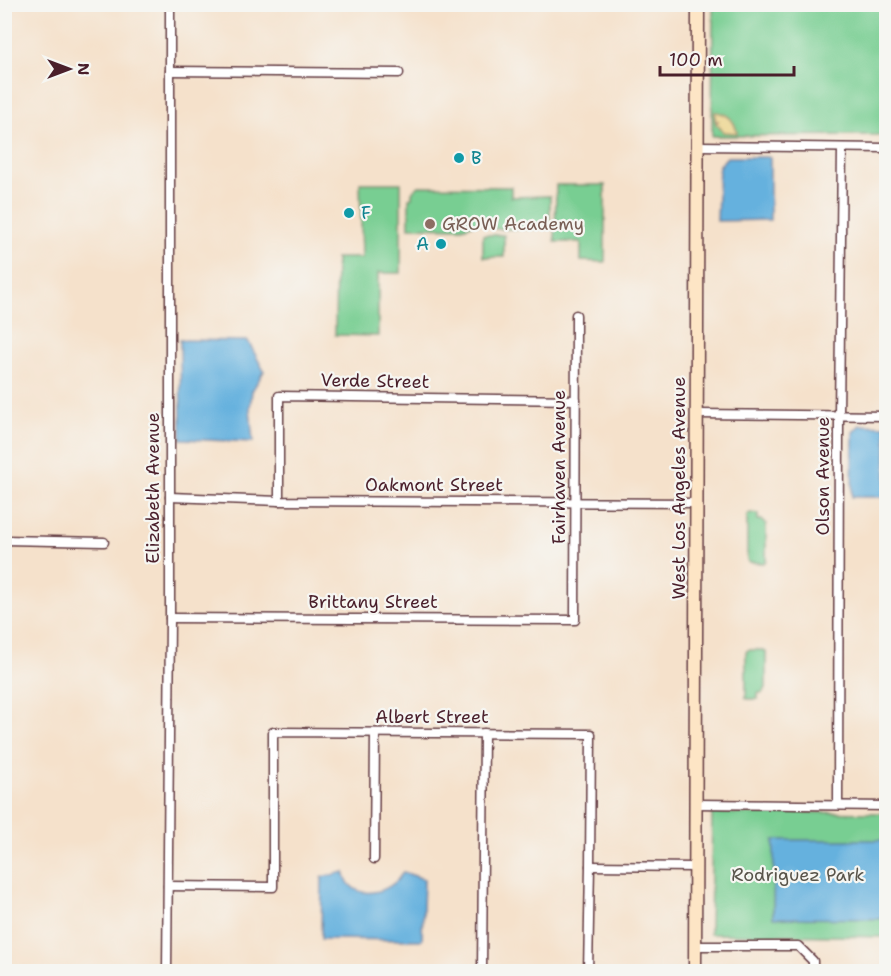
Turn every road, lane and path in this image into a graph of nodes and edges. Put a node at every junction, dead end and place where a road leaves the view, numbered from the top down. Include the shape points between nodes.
1 (170, 4) edge
2 (698, 4) edge
3 (170, 71) junction
4 (399, 74) dead end
5 (698, 146) junction
6 (842, 148) junction
7 (886, 148) edge
8 (576, 315) dead end
9 (576, 400) junction
10 (697, 414) junction
11 (839, 416) junction
12 (886, 416) edge
13 (170, 497) junction
14 (279, 501) junction
15 (576, 502) junction
16 (697, 502) junction
17 (4, 540) edge
18 (104, 542) dead end
19 (170, 618) junction
20 (575, 620) joint
21 (375, 733) junction
22 (484, 733) junction
23 (696, 804) junction
24 (838, 805) junction
25 (886, 806) edge
26 (374, 859) dead end
27 (590, 866) junction
28 (696, 867) junction
29 (168, 886) junction
30 (696, 946) junction
31 (167, 972) edge
32 (482, 972) edge
33 (588, 972) edge
34 (695, 972) edge
35 (813, 972) edge

1 - 3 street, Elizabeth Avenue
2 - 5 street, West Los Angeles Avenue
3 - 4 street
3 - 13 street, Elizabeth Avenue
5 - 6 street
5 - 10 street, West Los Angeles Avenue
6 - 7 street
6 - 11 street, Olson Avenue
8 - 9 street, Fairhaven Avenue
9 - 14 street, Verde Street via 279,396
9 - 15 street, Fairhaven Avenue
10 - 11 street
10 - 16 street, West Los Angeles Avenue
11 - 12 street
11 - 24 street, Olson Avenue
13 - 14 street, Oakmont Street
13 - 19 street, Elizabeth Avenue
14 - 15 street, Oakmont Street
15 - 16 street, Oakmont Street
15 - 20 street, Fairhaven Avenue
16 - 23 street, West Los Angeles Avenue
17 - 18 street
19 - 20 street, Brittany Street
19 - 29 street, Elizabeth Avenue
21 - 22 street, Albert Street
21 - 26 street
21 - 29 street, Albert Street via 273,732 273,887
22 - 27 street, Albert Street via 591,734
22 - 32 street
23 - 24 street
23 - 28 street, West Los Angeles Avenue
24 - 25 street
27 - 28 street
27 - 33 street
28 - 30 street, West Los Angeles Avenue
29 - 31 street, Elizabeth Avenue
30 - 34 street, West Los Angeles Avenue
30 - 35 street via 798,946 813,962

